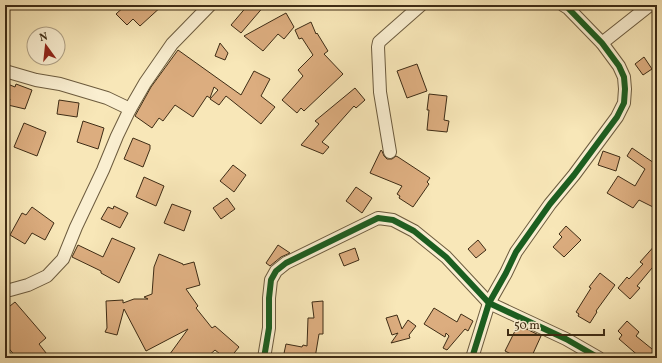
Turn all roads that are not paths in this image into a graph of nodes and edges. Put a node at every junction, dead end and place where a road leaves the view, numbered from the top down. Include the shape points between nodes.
1 (210, 5) edge
2 (421, 5) edge
3 (563, 5) edge
4 (650, 5) edge
5 (602, 43) junction
6 (5, 71) edge
7 (130, 109) junction
8 (390, 152) dead end
9 (5, 290) edge
10 (490, 303) junction
11 (264, 358) edge
12 (472, 358) edge
13 (599, 358) edge

1 - 7 street via 172,44
2 - 8 street via 379,42 380,92
3 - 5 street
4 - 5 street
5 - 10 street via 624,77 624,103 617,117 516,252
6 - 7 street via 60,84 106,98
7 - 9 street via 63,259 47,276 28,285
10 - 11 street via 446,257 414,231 393,220 378,218 286,263 276,271 271,280 269,328
10 - 12 street
10 - 13 street via 566,339

